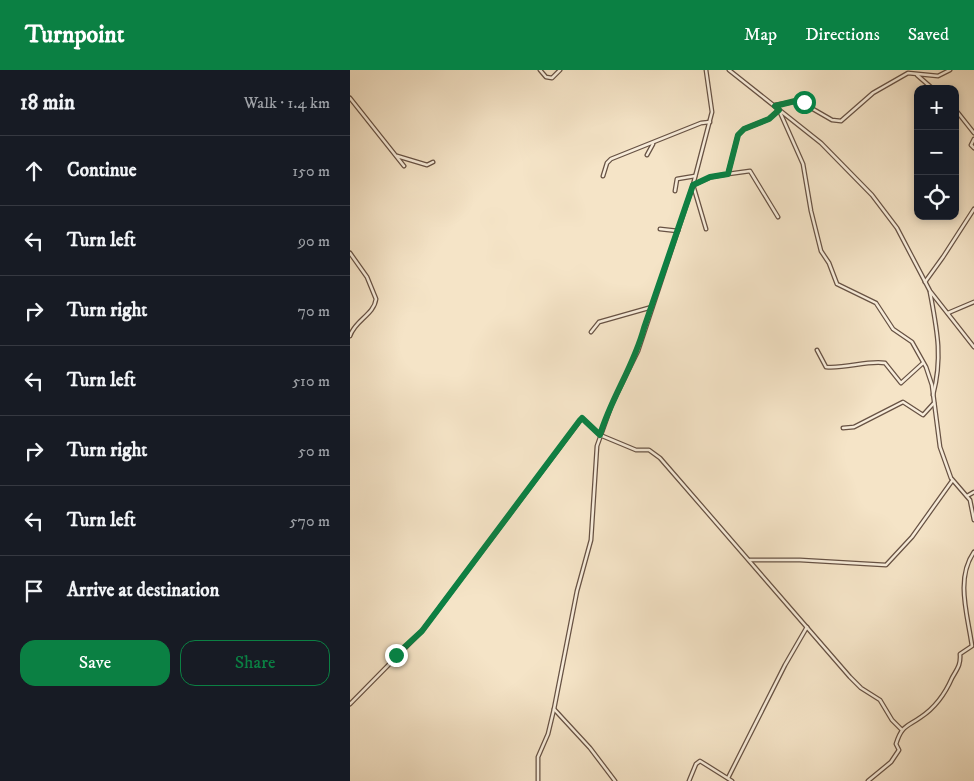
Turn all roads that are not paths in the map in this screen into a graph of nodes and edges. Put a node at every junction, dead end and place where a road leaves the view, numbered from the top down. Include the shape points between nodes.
1 (540, 70) edge
2 (560, 70) edge
3 (706, 70) edge
4 (729, 70) edge
5 (904, 70) edge
6 (950, 70) edge
7 (908, 73) junction
8 (916, 74) junction
9 (928, 85) edge
10 (350, 98) edge
11 (775, 106) junction
12 (779, 110) junction
13 (959, 114) edge
14 (710, 122) junction
15 (974, 132) edge
16 (974, 139) edge
17 (653, 143) junction
18 (974, 148) edge
19 (396, 155) junction
20 (647, 155) dead end
21 (433, 162) dead end
22 (404, 166) dead end
23 (728, 174) junction
24 (603, 176) dead end
25 (695, 176) junction
26 (693, 185) junction
27 (675, 190) dead end
28 (974, 209) edge
29 (778, 217) dead end
30 (660, 229) dead end
31 (706, 229) dead end
32 (678, 231) junction
33 (350, 253) edge
34 (925, 282) junction
35 (930, 291) junction
36 (974, 302) edge
37 (652, 306) junction
38 (948, 314) junction
39 (592, 332) dead end
40 (350, 336) edge
41 (974, 347) edge
42 (816, 350) dead end
43 (923, 363) junction
44 (933, 396) junction
45 (934, 402) junction
46 (843, 428) dead end
47 (600, 435) junction
48 (952, 481) junction
49 (974, 492) edge
50 (967, 496) junction
51 (974, 520) edge
52 (974, 552) edge
53 (750, 560) junction
54 (807, 627) junction
55 (970, 636) junction
56 (974, 644) edge
57 (350, 704) edge
58 (554, 709) junction
59 (902, 730) junction
60 (728, 778) junction
61 (538, 781) edge
62 (616, 781) edge
63 (689, 781) edge
64 (732, 781) edge
65 (868, 781) edge

1 - 2 street via 552,78
3 - 14 street via 712,105
4 - 11 street
5 - 7 street
6 - 8 street via 938,76
7 - 8 street
7 - 11 street via 873,93 841,121 832,120 799,101
8 - 9 street
10 - 19 street
11 - 12 street
12 - 23 street via 738,135
12 - 34 street via 822,143 881,206 897,228
12 - 43 street via 803,164 821,251 830,263 837,284 876,303 893,329 912,342
13 - 15 street
14 - 17 street
14 - 25 street
16 - 18 street via 971,144
17 - 20 street
17 - 24 street via 611,159
19 - 21 street via 427,165
19 - 22 street
23 - 26 street via 710,177
23 - 29 street via 750,171
25 - 26 street
25 - 27 street via 677,179
26 - 31 street
26 - 32 street
28 - 34 street
30 - 32 street
32 - 37 street
33 - 40 street via 367,277 376,299 373,309 356,324
34 - 35 street
35 - 38 street
35 - 44 street via 939,340 940,367
36 - 38 street
37 - 39 street via 599,322
37 - 47 street via 638,351
38 - 41 street
42 - 43 street via 826,367 885,363 901,383
43 - 44 street
44 - 45 street
45 - 46 street via 923,415 903,402 854,427
45 - 48 street via 939,442
47 - 53 street via 636,450 654,453
47 - 57 street via 586,420 580,420 422,631
47 - 58 street via 591,540
48 - 50 street
48 - 53 street via 912,537 886,565
49 - 50 street
50 - 51 street
52 - 55 street via 964,577
53 - 54 street
54 - 59 street via 860,688 882,702
54 - 60 street
55 - 56 street
55 - 59 street via 972,646 960,654 961,665 941,698
58 - 61 street via 538,757
58 - 62 street
59 - 65 street via 896,744 899,750 896,756
60 - 63 street via 700,761
60 - 64 street

